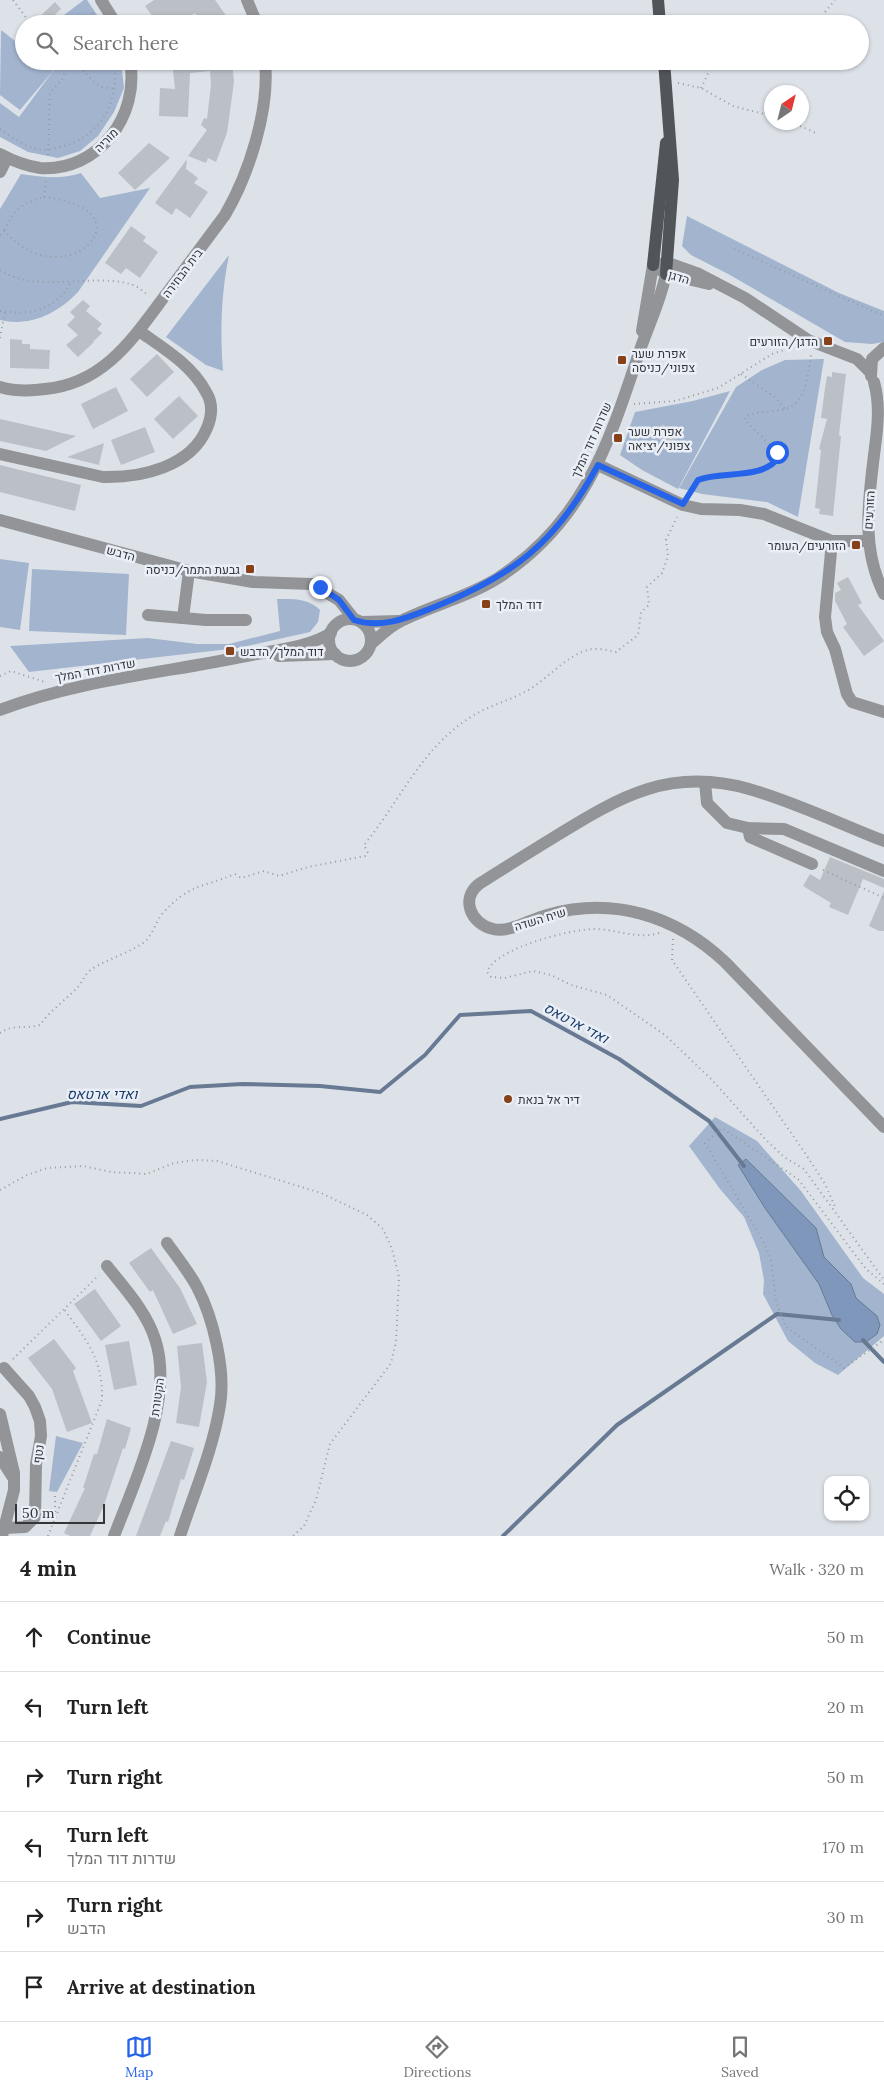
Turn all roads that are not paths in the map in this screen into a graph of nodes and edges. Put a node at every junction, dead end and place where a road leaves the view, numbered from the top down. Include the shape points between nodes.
1 (248, 0) edge
2 (658, 0) edge
3 (103, 3) edge
4 (110, 15) edge
5 (254, 15) edge
6 (659, 15) edge
7 (131, 70) edge
8 (265, 70) edge
9 (665, 70) edge
10 (669, 126) junction
11 (4, 156) edge
12 (0, 172) edge
13 (653, 265) junction
14 (667, 268) junction
15 (139, 331) junction
16 (883, 348) edge
17 (638, 354) junction
18 (845, 354) junction
19 (876, 381) edge
20 (0, 387) edge
21 (884, 407) edge
22 (878, 424) junction
23 (0, 454) edge
24 (598, 465) junction
25 (870, 488) junction
26 (884, 490) edge
27 (0, 520) edge
28 (832, 541) junction
29 (868, 541) junction
30 (189, 571) junction
31 (331, 594) junction
32 (884, 594) edge
33 (148, 615) dead end
34 (183, 618) junction
35 (246, 620) dead end
36 (402, 620) junction
37 (358, 621) junction
38 (333, 629) junction
39 (371, 644) junction
40 (335, 654) junction
41 (197, 666) junction
42 (0, 710) edge
43 (884, 712) edge
44 (705, 782) junction
45 (748, 828) junction
46 (884, 842) edge
47 (812, 864) road end
48 (884, 871) edge
49 (884, 1127) edge
50 (167, 1243) dead end
51 (107, 1266) road end
52 (4, 1368) road end
53 (0, 1415) edge
54 (0, 1422) edge
55 (0, 1457) edge
56 (14, 1490) junction
57 (3, 1532) edge
58 (114, 1536) edge
59 (180, 1536) edge

1 - 5 street
2 - 6 main road
3 - 4 street
7 - 11 street, מוריה via 131,98 120,124 100,149 70,164 48,168 26,165
8 - 15 street, בית הבחירה via 258,131 235,196 225,215
9 - 10 main road
10 - 13 main road
10 - 14 main road via 673,180
11 - 12 street
13 - 14 street, הדגן
13 - 17 street, שדרות דוד המלך
14 - 17 street, שדרות דוד המלך via 662,296
14 - 18 street, הדגן via 699,274 745,298 812,342
15 - 20 street, בית הבחירה via 110,364 86,379 59,388 32,391
15 - 23 street via 188,368 207,393 211,408 209,424 202,440 191,452 152,471 116,478
16 - 18 street, הדגן
16 - 19 street via 872,359
17 - 24 street, שדרות דוד המלך via 622,406
18 - 19 street, הדגן via 859,361
19 - 22 street
21 - 22 street
22 - 25 street, הזורעים
24 - 28 street via 683,504 701,509 764,514
24 - 36 street, שדרות דוד המלך via 572,509 535,552 496,579
25 - 26 street
25 - 29 street, הזורעים
27 - 30 street, הדבש
28 - 29 street
28 - 43 street via 825,617 827,632 852,702
29 - 32 street, הזורעים via 872,563
30 - 31 street, הדבש via 254,582 312,584
30 - 34 street
31 - 37 street, הדבש
31 - 38 street via 335,606
33 - 34 street
34 - 35 street
36 - 37 street, שדרות דוד המלך
36 - 39 street, שדרות דוד המלך
37 - 38 street via 344,620
37 - 39 street via 370,631
38 - 40 street via 330,644
38 - 41 street, שדרות דוד המלך via 306,644
39 - 40 street via 367,653 354,661 344,660
40 - 41 street, שדרות דוד המלך via 297,654
41 - 42 street, שדרות דוד המלך via 65,688
44 - 45 street via 707,804 717,815 727,823
44 - 46 street, שיח השדה via 768,795
44 - 49 street, שיח השדה via 649,788 612,802 479,884 468,899 470,911 484,926 497,930 584,907 626,909 672,924 697,938 725,962
45 - 47 street via 750,838
45 - 48 street via 784,829
50 - 59 street via 206,1306 220,1373 221,1404
51 - 58 street, הקטורת via 147,1320 160,1356 159,1392 153,1423
52 - 57 street, נטף via 35,1407 41,1436 36,1464 35,1517 25,1527
53 - 54 street
53 - 56 street via 13,1464
55 - 56 street via 10,1470
56 - 57 street

